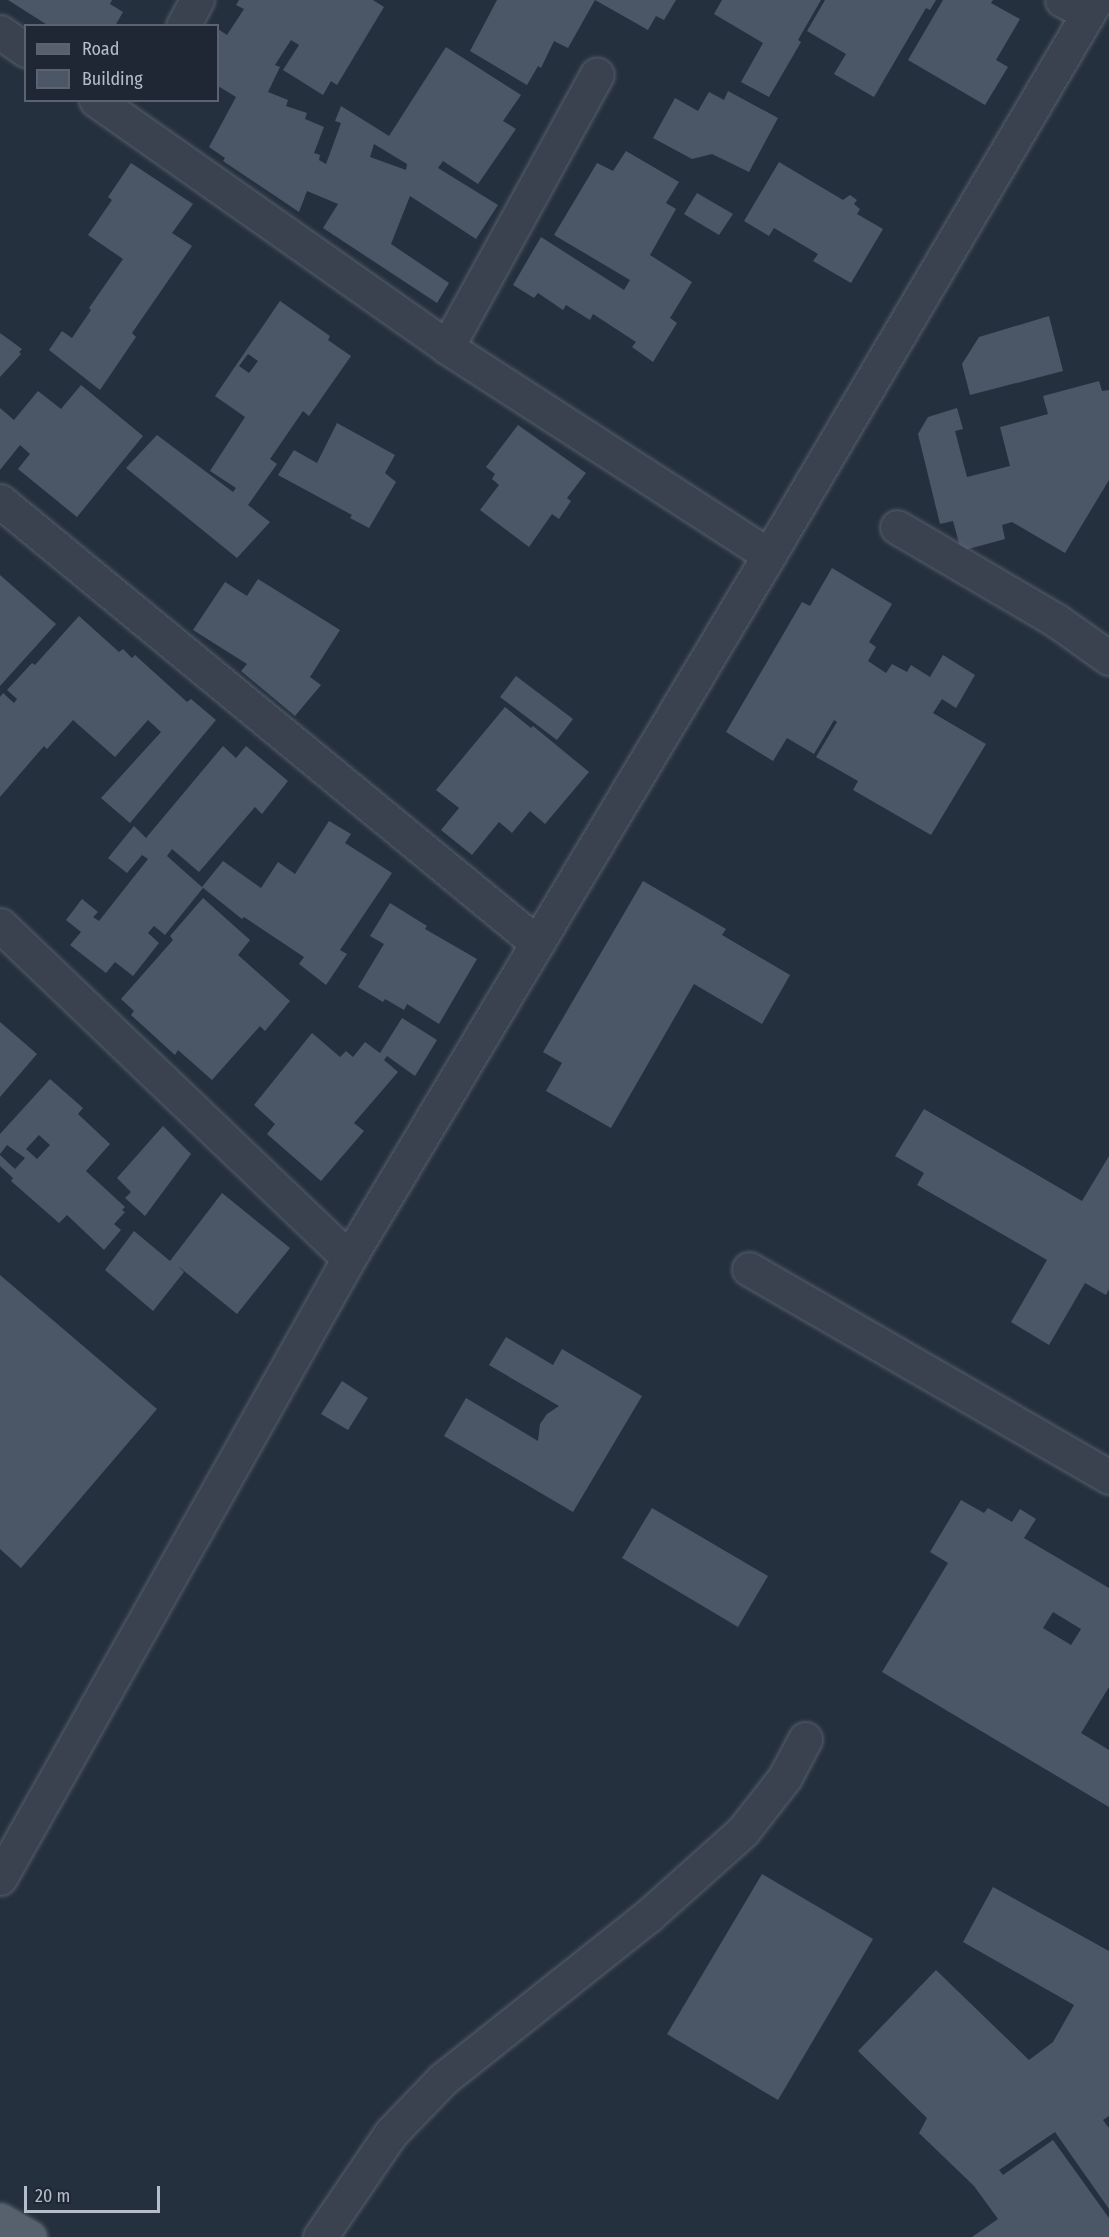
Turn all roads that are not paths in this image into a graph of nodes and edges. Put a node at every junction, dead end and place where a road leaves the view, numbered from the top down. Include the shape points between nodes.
1 (197, 0) edge
2 (1082, 4) edge
3 (184, 24) edge
4 (0, 32) edge
5 (24, 49) edge
6 (597, 74) dead end
7 (102, 102) edge
8 (135, 112) edge
9 (447, 347) junction
10 (0, 501) edge
11 (897, 527) dead end
12 (770, 555) junction
13 (1109, 658) edge
14 (0, 925) edge
15 (537, 943) junction
16 (349, 1258) junction
17 (749, 1269) dead end
18 (1109, 1478) edge
19 (805, 1739) dead end
20 (0, 1878) edge
21 (0, 2220) edge
22 (30, 2237) edge
23 (320, 2237) edge

1 - 3 street
2 - 12 street
4 - 5 street
6 - 9 street
7 - 8 street
8 - 9 street
9 - 12 street
10 - 15 street
11 - 13 street via 1056,621
12 - 15 street
14 - 16 street
15 - 16 street
16 - 20 street
17 - 18 street
19 - 23 street via 785,1777 743,1831 648,1916 443,2079 391,2133
21 - 22 main road

